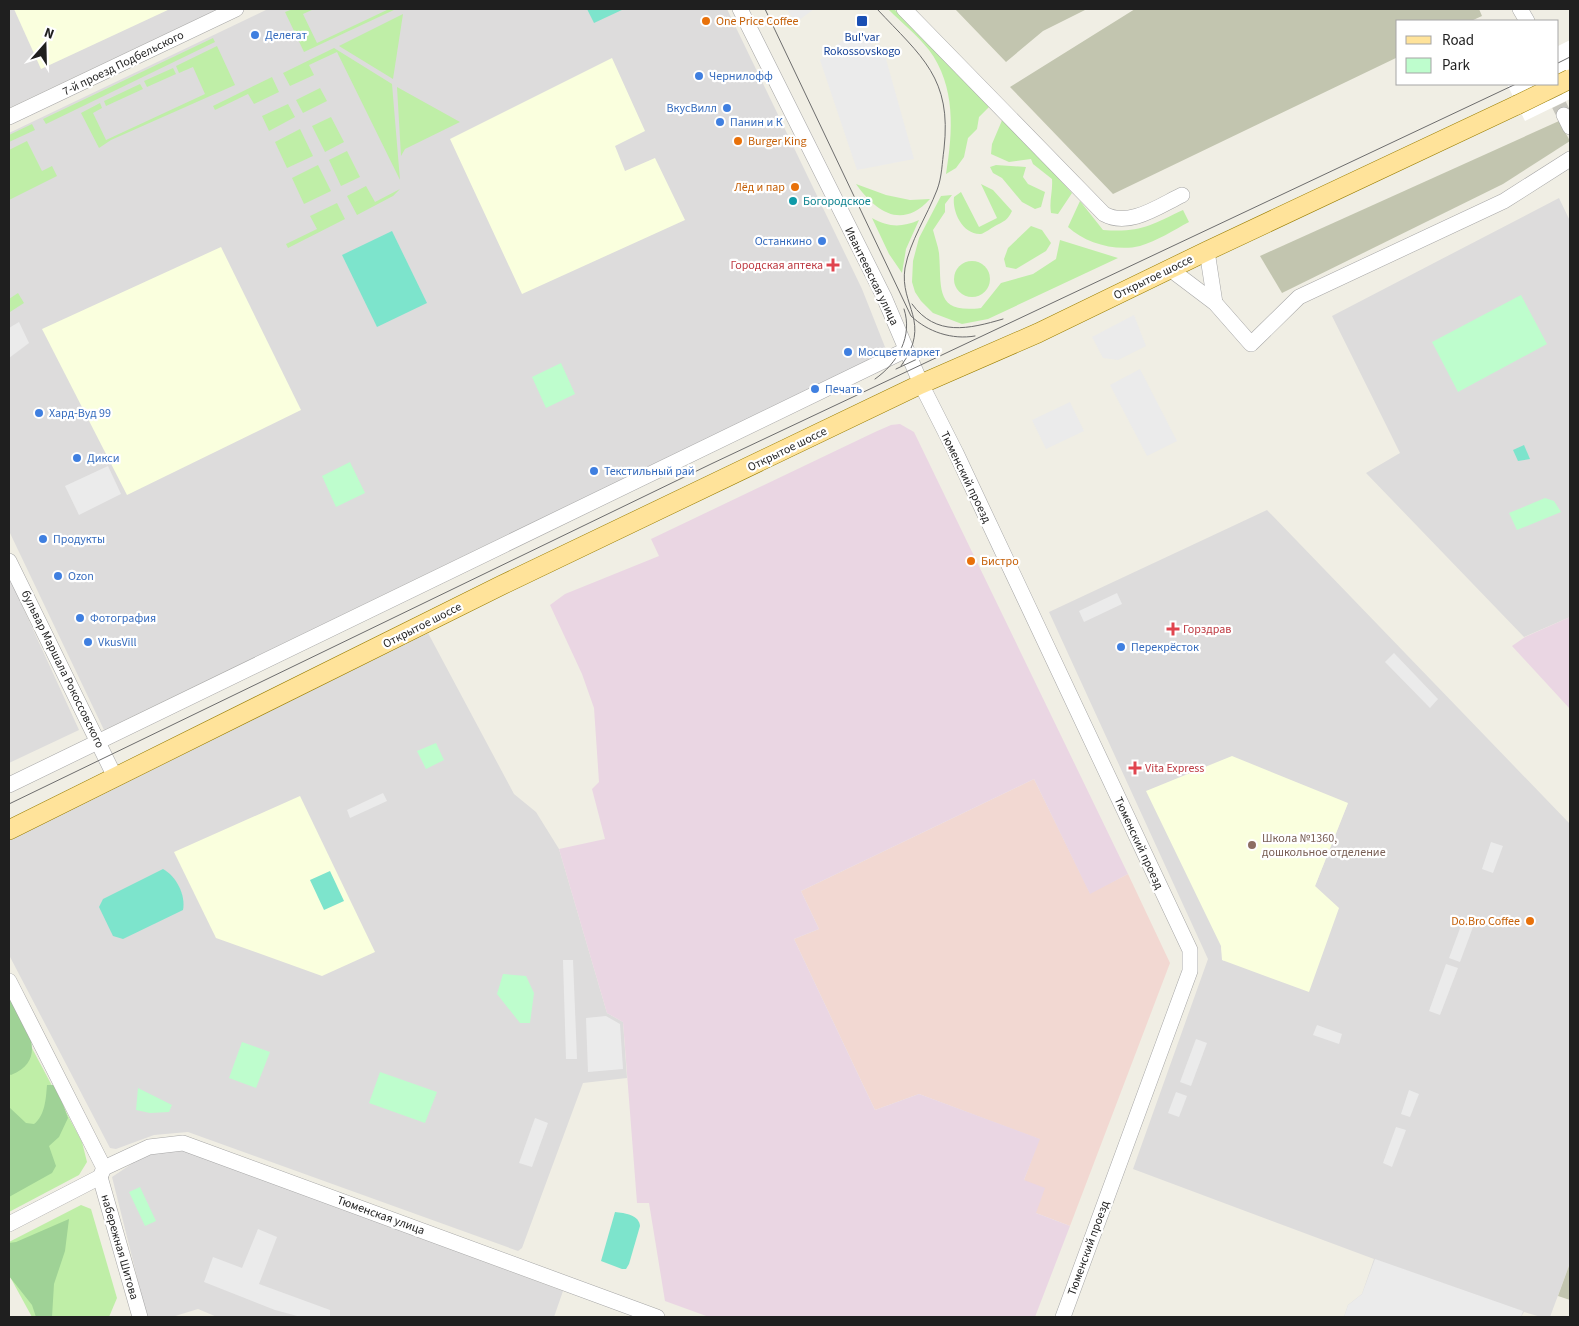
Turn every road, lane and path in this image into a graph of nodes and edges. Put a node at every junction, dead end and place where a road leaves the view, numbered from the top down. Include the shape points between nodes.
1 (236, 9) edge
2 (740, 9) edge
3 (904, 9) edge
4 (1520, 9) edge
5 (1526, 20) edge
6 (1558, 85) edge
7 (9, 117) edge
8 (1570, 159) edge
9 (1182, 195) dead end
10 (1207, 251) junction
11 (1170, 269) junction
12 (1215, 303) junction
13 (906, 350) junction
14 (921, 384) junction
15 (9, 561) edge
16 (98, 741) junction
17 (115, 777) junction
18 (9, 785) edge
19 (9, 830) edge
20 (9, 981) edge
21 (102, 1173) junction
22 (9, 1224) edge
23 (139, 1317) edge
24 (657, 1317) edge
25 (1063, 1317) edge

1 - 7 street, 7-й проезд Подбельского
2 - 13 street, Ивантеевская улица via 884,297
3 - 9 street via 1104,214 1126,220
4 - 5 street
6 - 10 main road, Открытое шоссе, bridge
8 - 12 street via 1504,201 1299,297 1251,344
10 - 11 main road, Открытое шоссе
10 - 12 street
11 - 12 street
11 - 14 main road, Открытое шоссе via 1038,333
13 - 14 street, Ивантеевская улица
13 - 16 street
14 - 17 main road, Открытое шоссе via 502,585
14 - 25 street, Тюменский проезд via 1190,950 1190,971
15 - 16 street, бульвар Маршала Рокоссовского
16 - 17 street, бульвар Маршала Рокоссовского
16 - 18 street
17 - 19 main road, Открытое шоссе
20 - 21 street
21 - 22 street, Тюменская улица
21 - 23 street, набережная Шитова
21 - 24 street, Тюменская улица via 148,1147 184,1144

